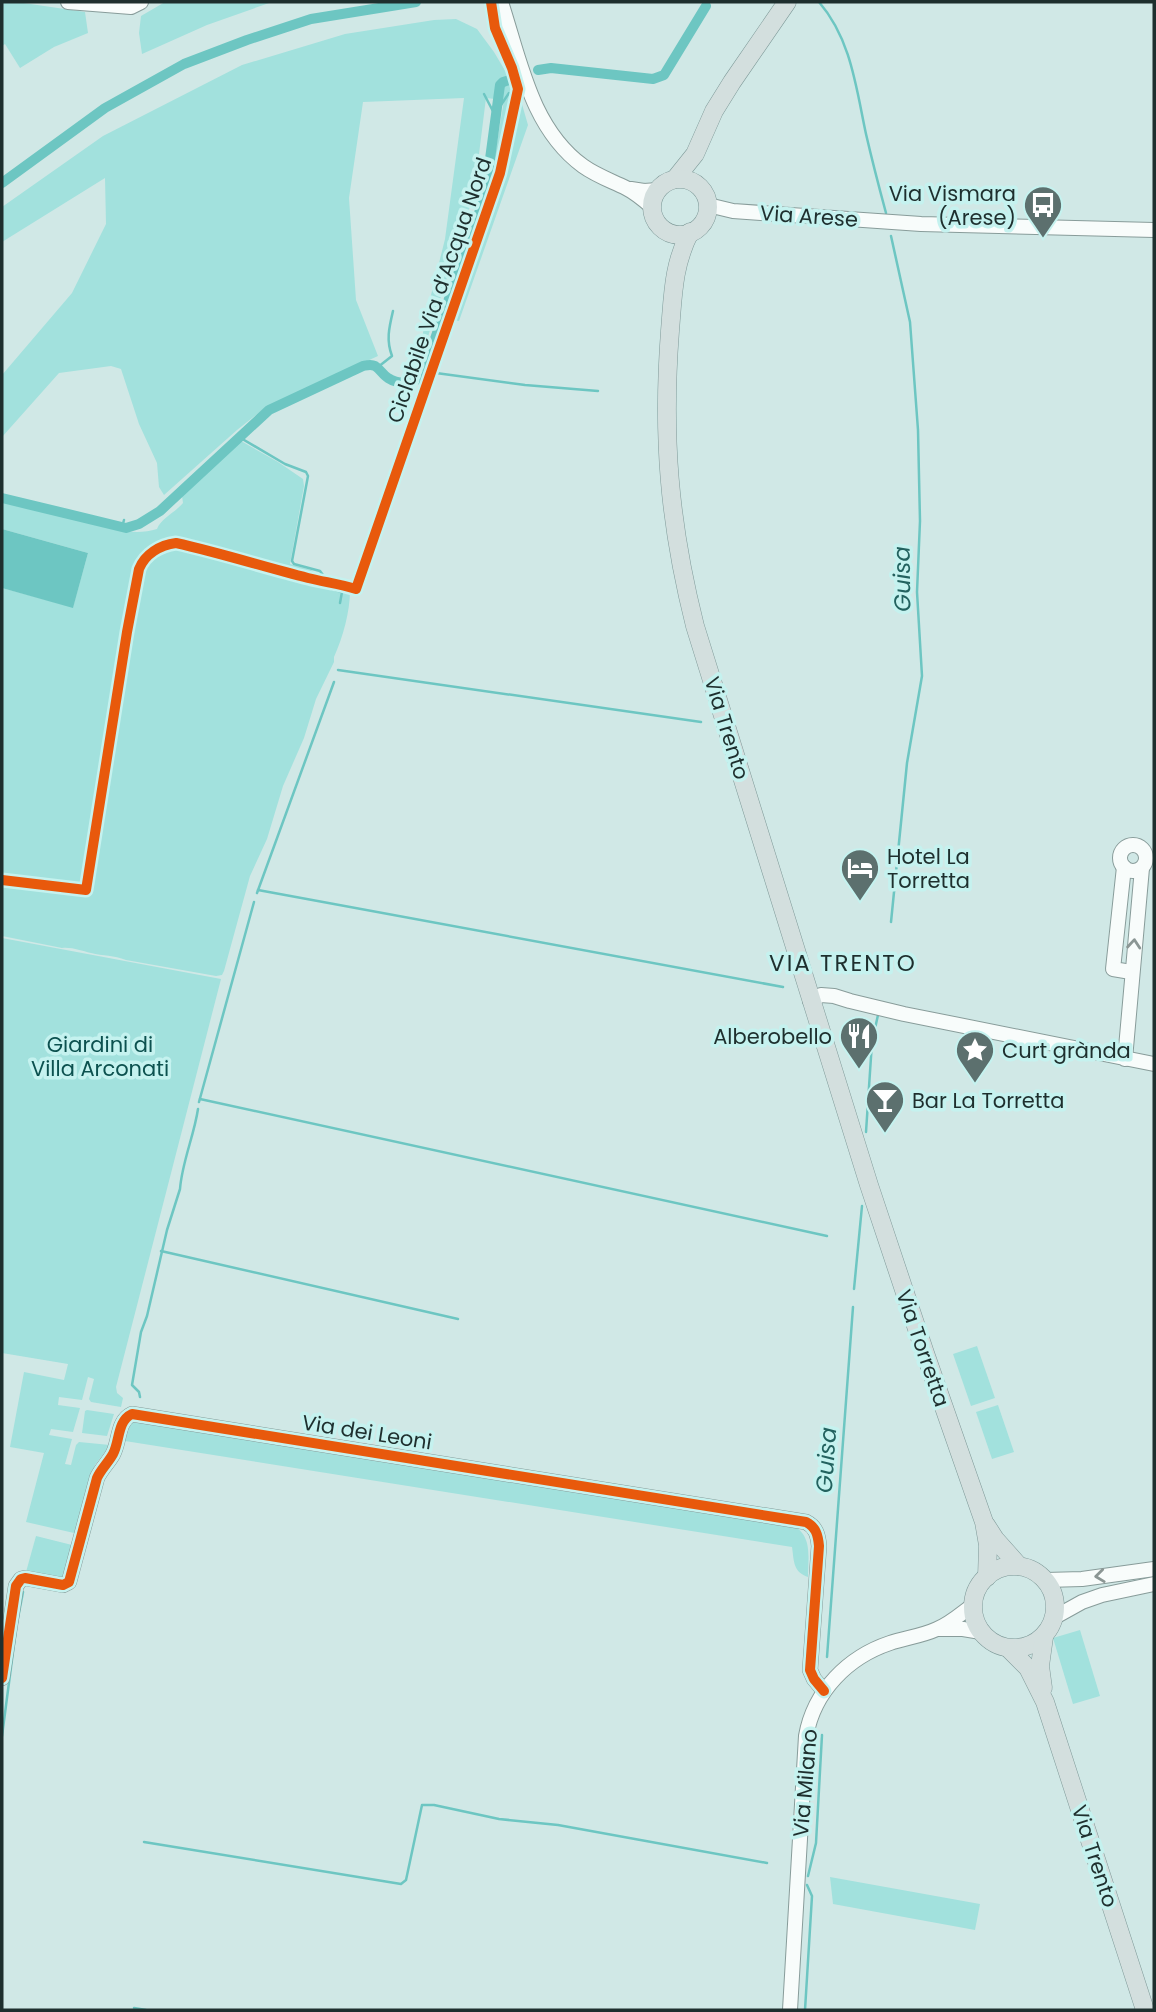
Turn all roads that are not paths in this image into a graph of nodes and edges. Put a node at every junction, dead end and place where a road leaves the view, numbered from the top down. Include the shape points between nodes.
1 (98, 2) edge
2 (141, 2) edge
3 (501, 2) edge
4 (788, 2) edge
5 (74, 3) edge
6 (121, 4) edge
7 (695, 154) junction
8 (675, 179) junction
9 (695, 184) junction
10 (626, 188) junction
11 (658, 190) junction
12 (652, 207) junction
13 (707, 210) junction
14 (1154, 230) edge
15 (667, 231) junction
16 (690, 232) junction
17 (675, 270) junction
18 (1147, 862) edge
19 (1124, 867) junction
20 (1131, 972) junction
21 (810, 1001) junction
22 (1125, 1059) junction
23 (1154, 1064) edge
24 (865, 1174) joint
25 (984, 1522) junction
26 (1019, 1566) junction
27 (1154, 1569) edge
28 (987, 1577) junction
29 (1046, 1580) junction
30 (1154, 1584) edge
31 (973, 1605) junction
32 (1055, 1617) junction
33 (938, 1629) junction
34 (981, 1632) junction
35 (1044, 1637) junction
36 (5, 1642) edge
37 (1009, 1649) junction
38 (2, 1678) edge
39 (1038, 1680) junction
40 (824, 1691) junction
41 (790, 2010) edge
42 (1145, 2010) edge

1 - 5 street
2 - 6 street via 131,7
3 - 10 street, Via Trento via 532,99 547,128 585,168
4 - 7 main road via 714,111
5 - 6 street
7 - 8 main road
7 - 9 main road
8 - 9 main road
8 - 11 main road
9 - 13 main road via 706,197
10 - 11 street, Via Trento
10 - 12 street, Via Trento
11 - 12 main road
12 - 15 main road, Via Trento
13 - 14 street, Via Arese via 921,224
13 - 16 main road, Via Trento via 700,226
15 - 16 main road
15 - 17 main road, Via Trento
16 - 17 main road, Via Trento
17 - 21 main road, Via Trento via 666,447 682,571
18 - 19 street via 1134,871
18 - 19 street via 1141,848 1129,846 1120,856
20 -> 18 street
19 - 20 street via 1113,969
20 - 22 street
21 - 22 street via 846,1000
21 - 24 main road, Via Trento
22 - 23 street
24 - 25 main road, Via Torretta
25 - 26 main road, Via Torretta
25 - 28 main road, Via Torretta
26 - 28 main road via 1002,1568
26 - 29 main road
27 -> 29 street
28 - 31 main road
29 - 32 main road via 1055,1597
30 - 32 street via 1092,1598
31 - 33 street
31 - 34 main road
32 - 35 main road
33 - 34 street
33 - 40 street, Via Milano via 866,1654
34 - 37 main road
35 - 37 main road via 1027,1647
35 - 39 main road
36 - 38 street
36 - 40 street, Via dei Leoni via 14,1592 21,1579 63,1586 69,1582 97,1478 113,1453 123,1421 132,1414 806,1522 814,1528 819,1546 810,1670
37 - 39 main road
39 - 42 main road, Via Trento
40 - 41 street, Via Milano via 806,1735

